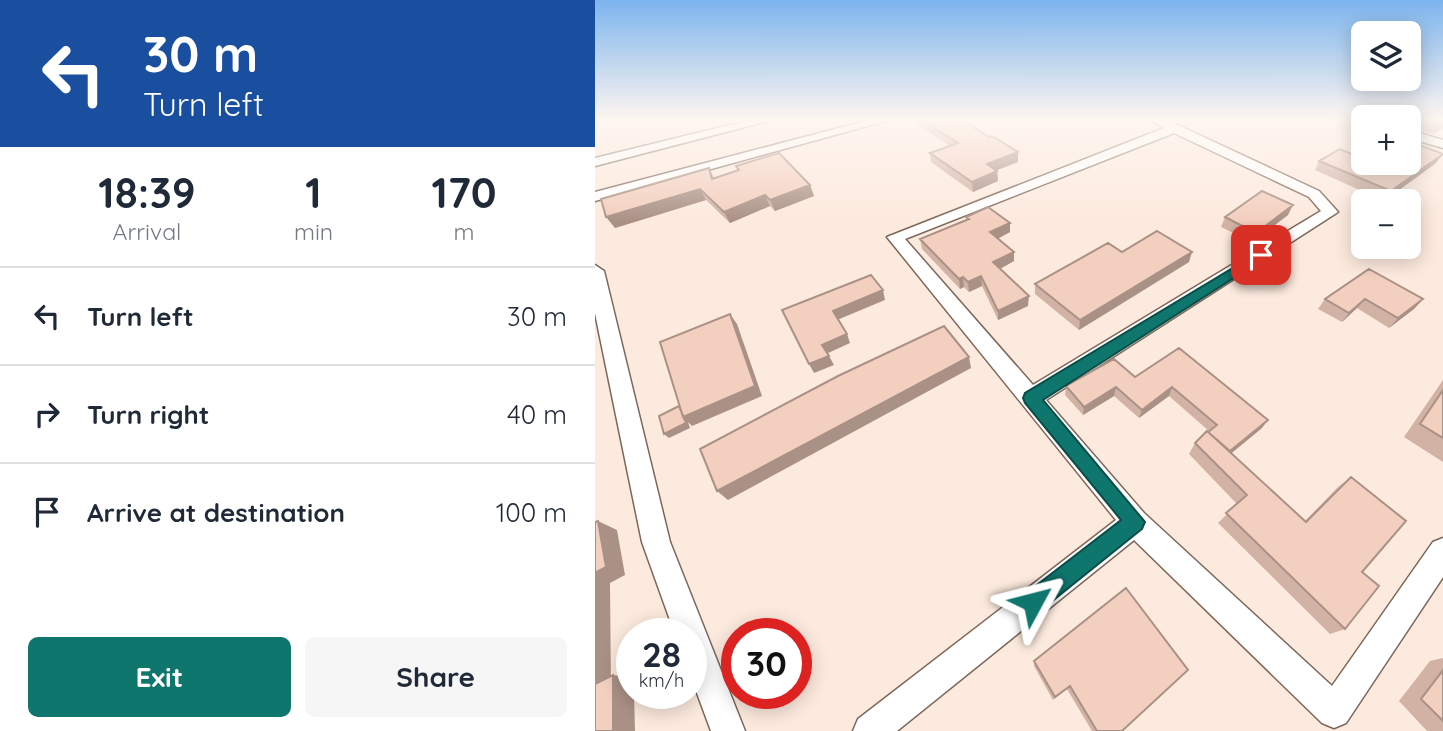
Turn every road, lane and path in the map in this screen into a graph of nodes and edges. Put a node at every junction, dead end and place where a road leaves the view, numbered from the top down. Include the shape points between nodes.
1 (631, 153) edge
2 (761, 153) edge
3 (1095, 153) edge
4 (1226, 153) edge
5 (595, 162) edge
6 (595, 197) edge
7 (595, 271) edge
8 (603, 340) edge
9 (1031, 398) junction
10 (1135, 522) junction
11 (1443, 552) edge
12 (685, 618) edge
13 (707, 676) edge
14 (728, 731) edge
15 (870, 731) edge

1 - 5 street
2 - 6 street
3 - 9 street via 895,237
4 - 9 street via 1314,194 1330,212
7 - 8 street
8 - 12 street via 656,542
9 - 10 street
10 - 11 street via 1334,711
10 - 15 street
13 - 14 street

